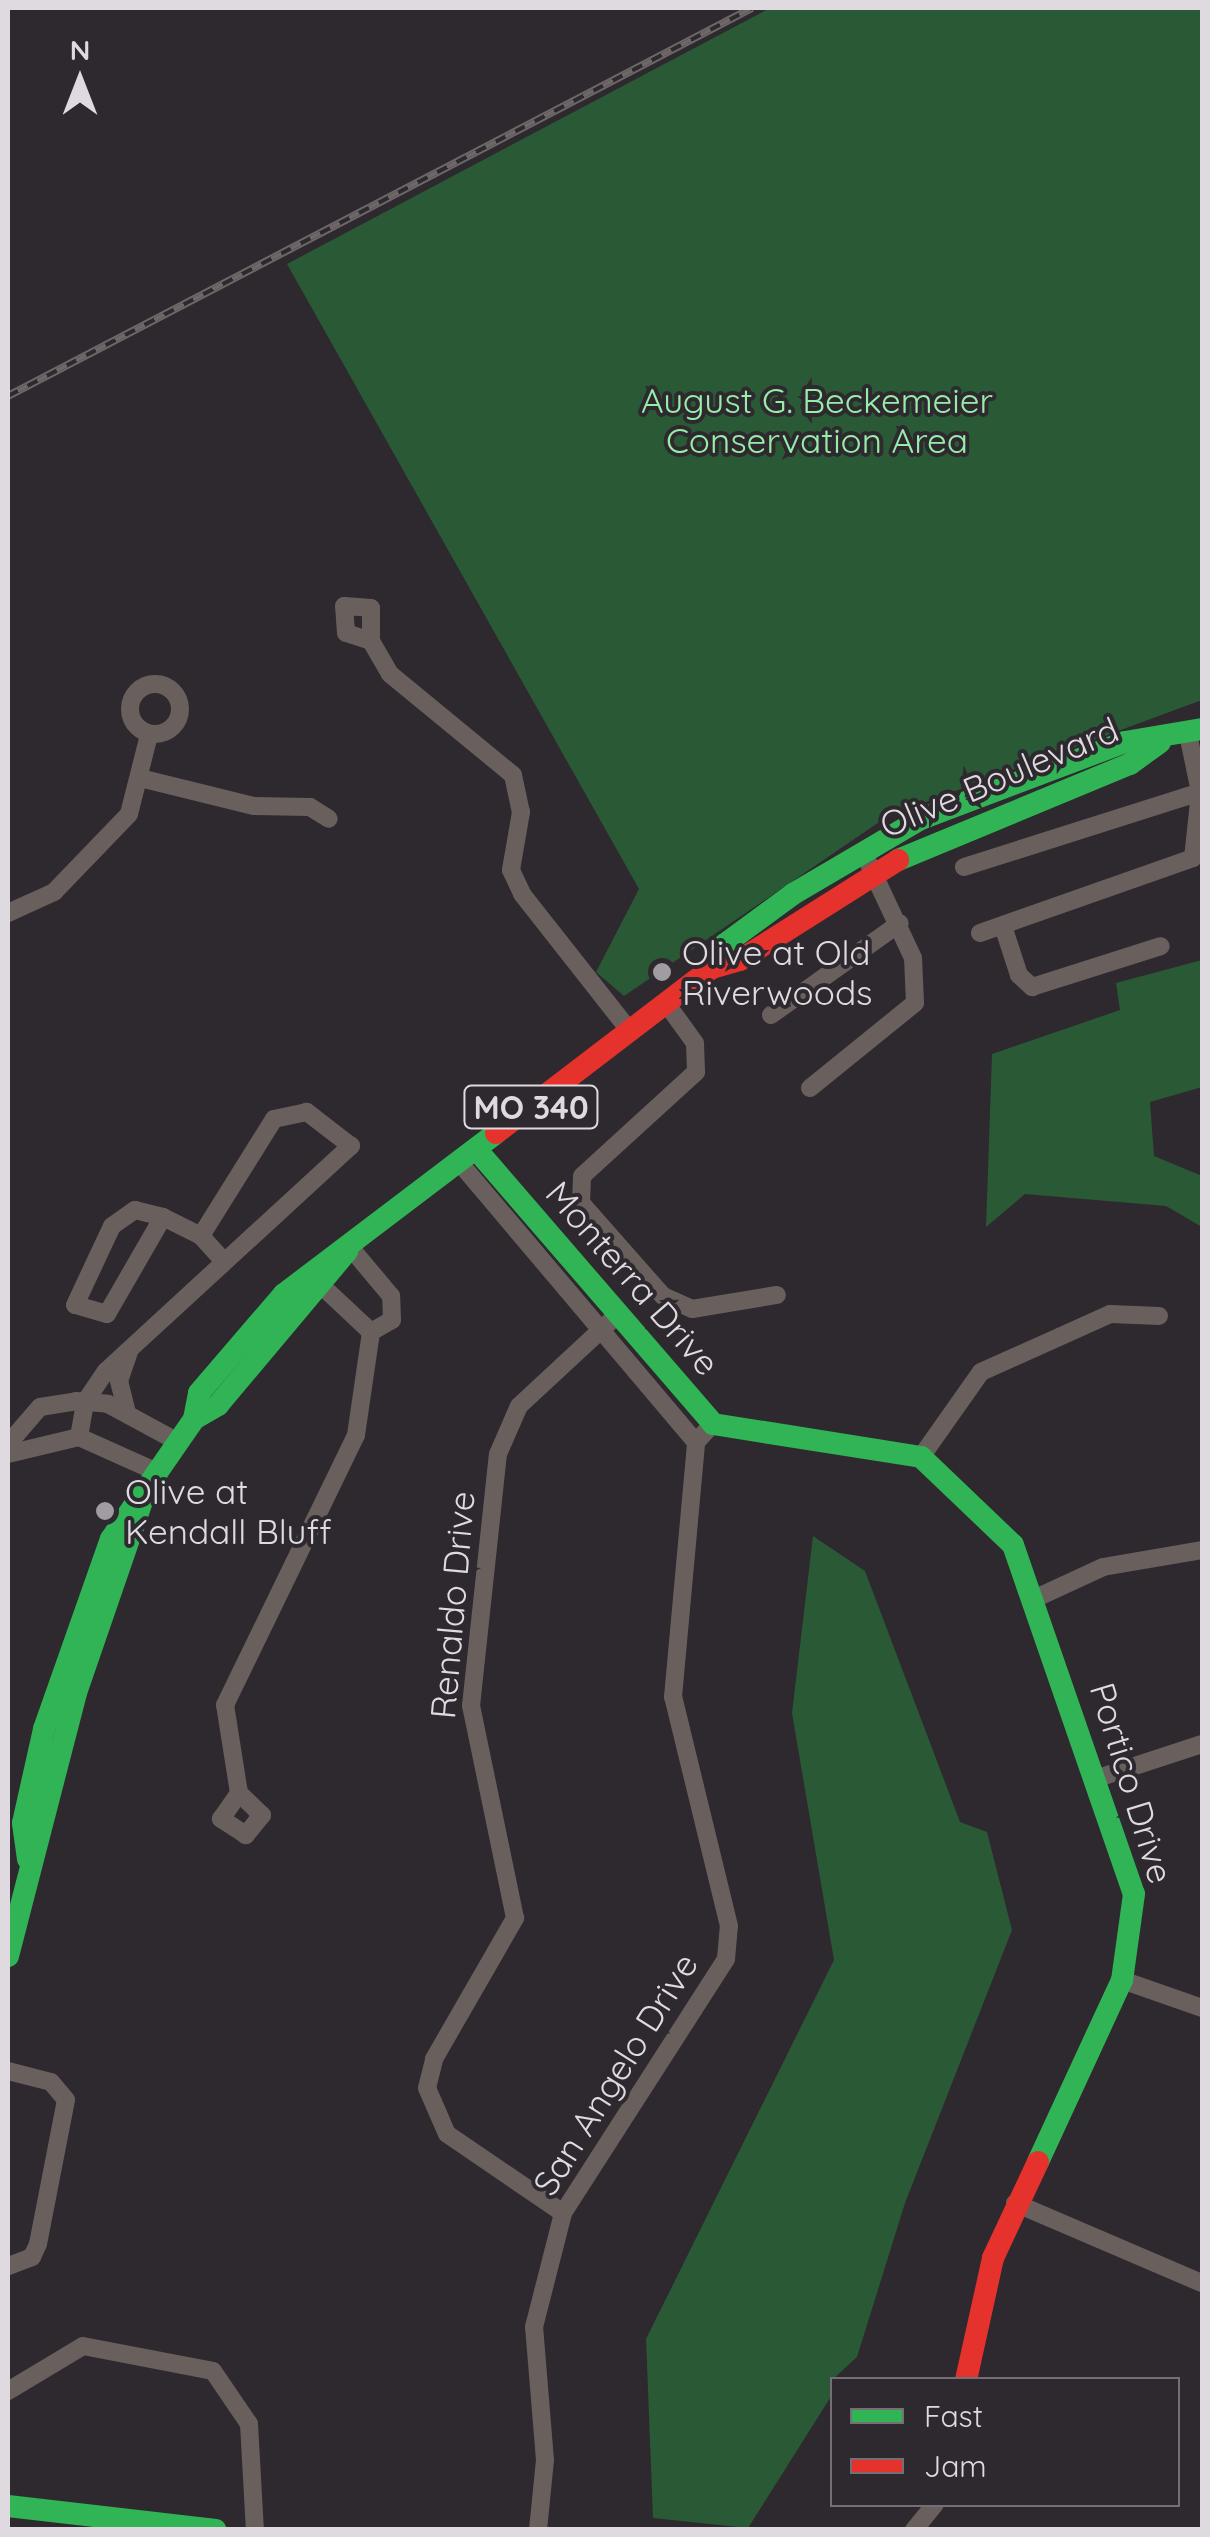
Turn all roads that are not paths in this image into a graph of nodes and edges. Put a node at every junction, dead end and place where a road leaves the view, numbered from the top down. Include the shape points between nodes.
1 (371, 641) dead end
2 (1195, 731) edge
3 (149, 735) dead end
4 (140, 778) junction
5 (1200, 792) edge
6 (329, 819) dead end
7 (867, 861) junction
8 (964, 867) dead end
9 (8, 913) edge
10 (900, 922) junction
11 (1003, 926) junction
12 (980, 934) dead end
13 (1161, 946) dead end
14 (666, 1003) junction
15 (772, 1015) dead end
16 (630, 1030) junction
17 (810, 1088) dead end
18 (468, 1155) junction
19 (162, 1217) junction
20 (201, 1236) junction
21 (350, 1247) junction
22 (222, 1259) junction
23 (323, 1287) junction
24 (777, 1295) dead end
25 (1159, 1316) dead end
26 (609, 1322) junction
27 (371, 1332) junction
28 (130, 1349) junction
29 (85, 1402) junction
30 (127, 1414) junction
31 (194, 1419) junction
32 (713, 1424) junction
33 (79, 1436) junction
34 (178, 1442) junction
35 (696, 1442) junction
36 (8, 1444) edge
37 (8, 1454) edge
38 (921, 1457) junction
39 (153, 1480) junction
40 (1202, 1550) edge
41 (1036, 1598) junction
42 (1202, 1744) edge
43 (1098, 1778) junction
44 (239, 1793) dead end
45 (8, 1956) edge
46 (1122, 1980) junction
47 (1202, 2008) edge
48 (8, 2071) edge
49 (1015, 2204) junction
50 (562, 2213) junction
51 (8, 2266) edge
52 (1202, 2283) edge
53 (966, 2377) edge
54 (8, 2391) edge
55 (8, 2506) edge
56 (933, 2507) edge
57 (55, 2521) edge
58 (216, 2530) edge
59 (255, 2530) edge
60 (538, 2530) edge
61 (914, 2530) edge

1 - 16 street via 390,674 513,775 521,812 511,870 522,894
2 - 5 street
2 - 7 main road, Olive Boulevard / MO 340 via 1160,742 1130,764
3 - 4 street
4 - 6 street via 254,806 310,807
4 - 9 street via 116,830 54,892
5 - 8 street
5 - 11 street via 1198,842 1181,867
7 - 10 street
7 - 14 main road, Olive Boulevard / MO 340 via 740,960 712,968
10 - 15 street
10 - 17 street via 915,1002
11 - 12 street
11 - 13 street via 1018,975 1032,987
14 - 16 main road, Olive Boulevard / MO 340
14 - 24 street via 694,1043 696,1072 582,1176 581,1203 663,1296 692,1309
16 - 18 main road, Olive Boulevard / MO 340
18 - 21 main road, Olive Boulevard / MO 340
18 - 26 main road, Monterra Drive
19 - 19 street via 123,1214 75,1305 107,1314
19 - 20 street
20 - 22 street
20 - 22 street via 274,1118 307,1112 344,1136 351,1146
21 - 23 main road, Olive Boulevard / MO 340
21 - 27 street via 394,1306 387,1326
21 - 31 main road, Olive Boulevard / MO 340 via 309,1270 255,1325 199,1392
22 - 28 street
23 - 27 street
23 - 31 main road, Olive Boulevard / MO 340 via 218,1406
25 - 38 street via 1110,1314 981,1372
26 - 32 main road, Monterra Drive
26 - 35 street, Monterra Drive
26 - 50 street, Renaldo Drive via 518,1406 498,1454 471,1706 515,1918 434,2059 427,2088 446,2134
27 - 44 street via 356,1435 225,1705
28 - 29 street
28 - 30 street via 120,1381
29 - 30 street
29 - 33 street
29 - 36 street via 40,1407
30 - 34 street
31 - 34 main road, Olive Boulevard / MO 340
32 - 35 street
32 - 38 main road, Monterra Drive
33 - 37 street
33 - 39 street
34 - 39 main road, Olive Boulevard / MO 340
35 - 50 street, San Angelo Drive via 674,1723 729,1926 726,1959
38 - 41 main road, Portico Drive via 1013,1545
39 - 45 main road, Olive Boulevard / MO 340 via 76,1694 46,1827 28,1859
40 - 41 street via 1103,1566
41 - 43 main road, Portico Drive
42 - 43 street
43 - 46 main road, Portico Drive via 1134,1894
46 - 47 street
46 - 49 main road, Portico Drive
48 - 51 street via 52,2082 66,2100 38,2244 32,2257
49 - 52 street
49 - 53 main road, Portico Drive via 975,2312
50 - 60 street, San Angelo Drive via 534,2327 545,2460
54 - 59 street via 82,2346 213,2371 248,2424
55 - 57 main road
56 - 61 street
57 - 58 main road

